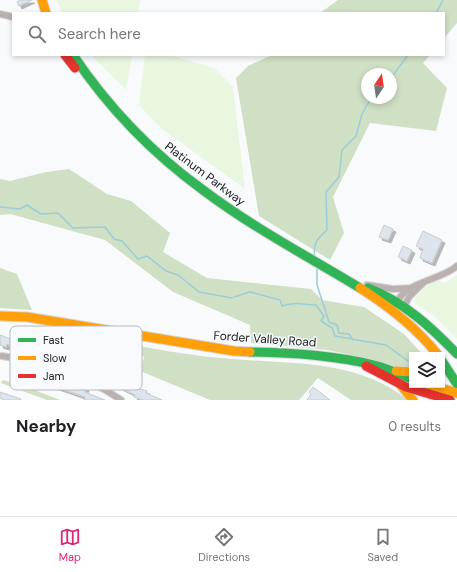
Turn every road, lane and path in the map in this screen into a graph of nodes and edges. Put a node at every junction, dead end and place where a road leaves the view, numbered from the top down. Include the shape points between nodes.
1 (34, 0) edge
2 (42, 0) edge
3 (39, 12) edge
4 (46, 12) edge
5 (0, 14) edge
6 (12, 17) edge
7 (66, 56) edge
8 (74, 56) edge
9 (92, 83) junction
10 (457, 266) edge
11 (424, 281) junction
12 (356, 284) junction
13 (411, 288) junction
14 (400, 309) junction
15 (0, 316) edge
16 (82, 326) edge
17 (142, 336) edge
18 (436, 352) edge
19 (457, 354) edge
20 (2, 356) dead end
21 (10, 357) edge
22 (362, 363) junction
23 (445, 368) edge
24 (396, 371) junction
25 (409, 372) edge
26 (409, 378) edge
27 (455, 381) edge
28 (399, 383) junction
29 (107, 390) edge
30 (429, 390) edge
31 (457, 393) edge
32 (121, 400) edge
33 (413, 400) edge
34 (450, 400) edge

1 - 3 main road
2 - 4 main road
5 - 6 street
7 - 9 main road, Platinum Parkway via 84,81
8 - 9 main road
9 - 12 main road, Platinum Parkway via 118,114 160,155 207,193 243,218
10 - 11 street
11 - 13 street
11 - 14 street
12 - 13 street via 377,285 394,290
12 - 14 main road, Platinum Parkway
12 - 14 main road, Platinum Parkway via 376,290
13 - 14 street
14 - 18 main road, Platinum Parkway
14 - 19 main road, Platinum Parkway via 430,326
15 - 16 main road, Forder Valley Road via 27,317
17 - 22 main road, Forder Valley Road via 234,351 312,354
20 - 21 street
22 - 24 main road, Forder Valley Road
22 - 28 main road, Forder Valley Road
23 - 27 main road
24 - 25 main road
24 - 26 main road, Forder Valley Road
28 - 30 main road
28 - 33 main road
29 - 32 street
30 - 31 main road
30 - 34 main road via 438,397

